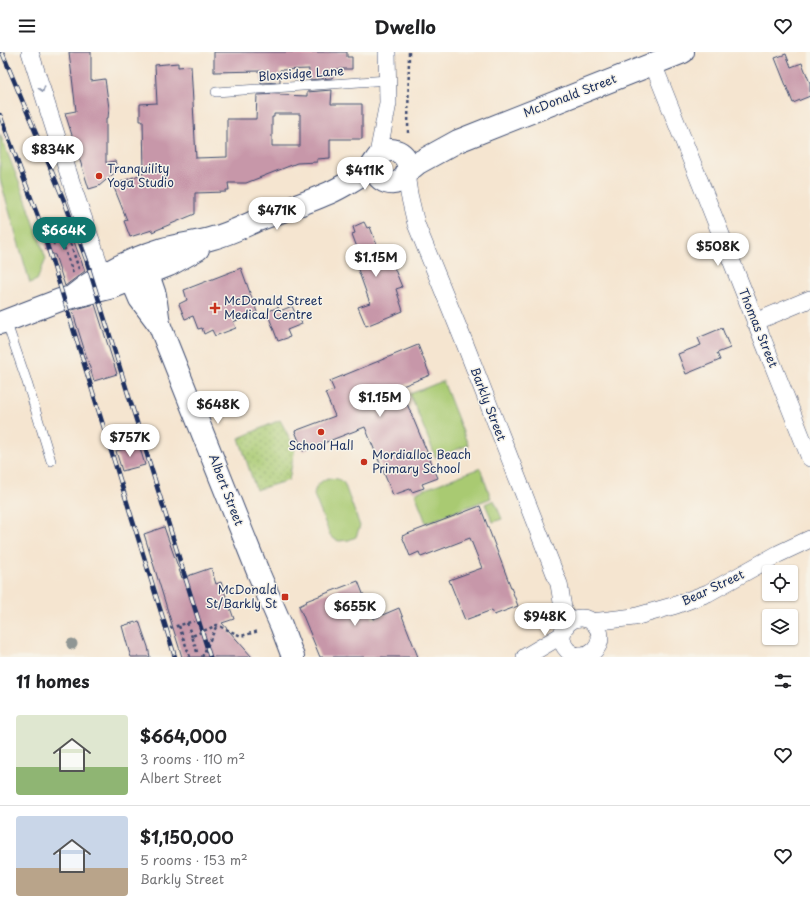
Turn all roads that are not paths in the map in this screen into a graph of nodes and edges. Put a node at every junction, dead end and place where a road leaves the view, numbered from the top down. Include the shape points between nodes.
1 (30, 52) edge
2 (388, 52) edge
3 (683, 52) edge
4 (653, 64) junction
5 (388, 80) junction
6 (216, 92) dead end
7 (388, 103) junction
8 (404, 163) junction
9 (380, 171) junction
10 (416, 224) junction
11 (137, 269) junction
12 (105, 273) junction
13 (73, 286) junction
14 (810, 299) edge
15 (3, 322) edge
16 (755, 322) junction
17 (810, 458) edge
18 (51, 461) dead end
19 (810, 539) edge
20 (559, 584) junction
21 (634, 617) junction
22 (587, 620) junction
23 (570, 644) edge
24 (597, 648) edge
25 (528, 656) edge
26 (293, 657) edge

1 -> 12 street via 74,191 101,269
2 - 5 street, Barkly Street
3 - 4 street, McDonald Street
4 - 8 street, McDonald Street
4 - 16 street, Thomas Street
5 - 6 lane, Bloxsidge Lane
5 - 7 street, Barkly Street
7 - 8 street, Barkly Street via 393,132
7 - 9 street, Barkly Street
8 - 9 street via 399,182 392,183
8 - 9 street via 394,150 387,151 381,154
8 - 10 street, Barkly Street
9 - 10 street, Barkly Street
9 - 11 street via 367,170 330,192 213,239 162,250
10 - 20 street, Barkly Street
11 - 12 street
11 - 13 street via 98,291
11 - 26 street, Albert Street via 155,295 159,324
12 - 13 street via 88,283
13 - 15 street
14 - 16 street
15 - 18 lane via 26,379
16 - 17 street, Thomas Street
19 - 21 street, Bear Street via 708,593
20 - 22 street, Barkly Street
20 - 23 street, Barkly Street
21 - 22 street, Bear Street
21 - 24 street, Bear Street
22 - 23 street via 570,621
22 - 24 street via 599,631
23 - 24 street via 584,656
23 - 25 street

